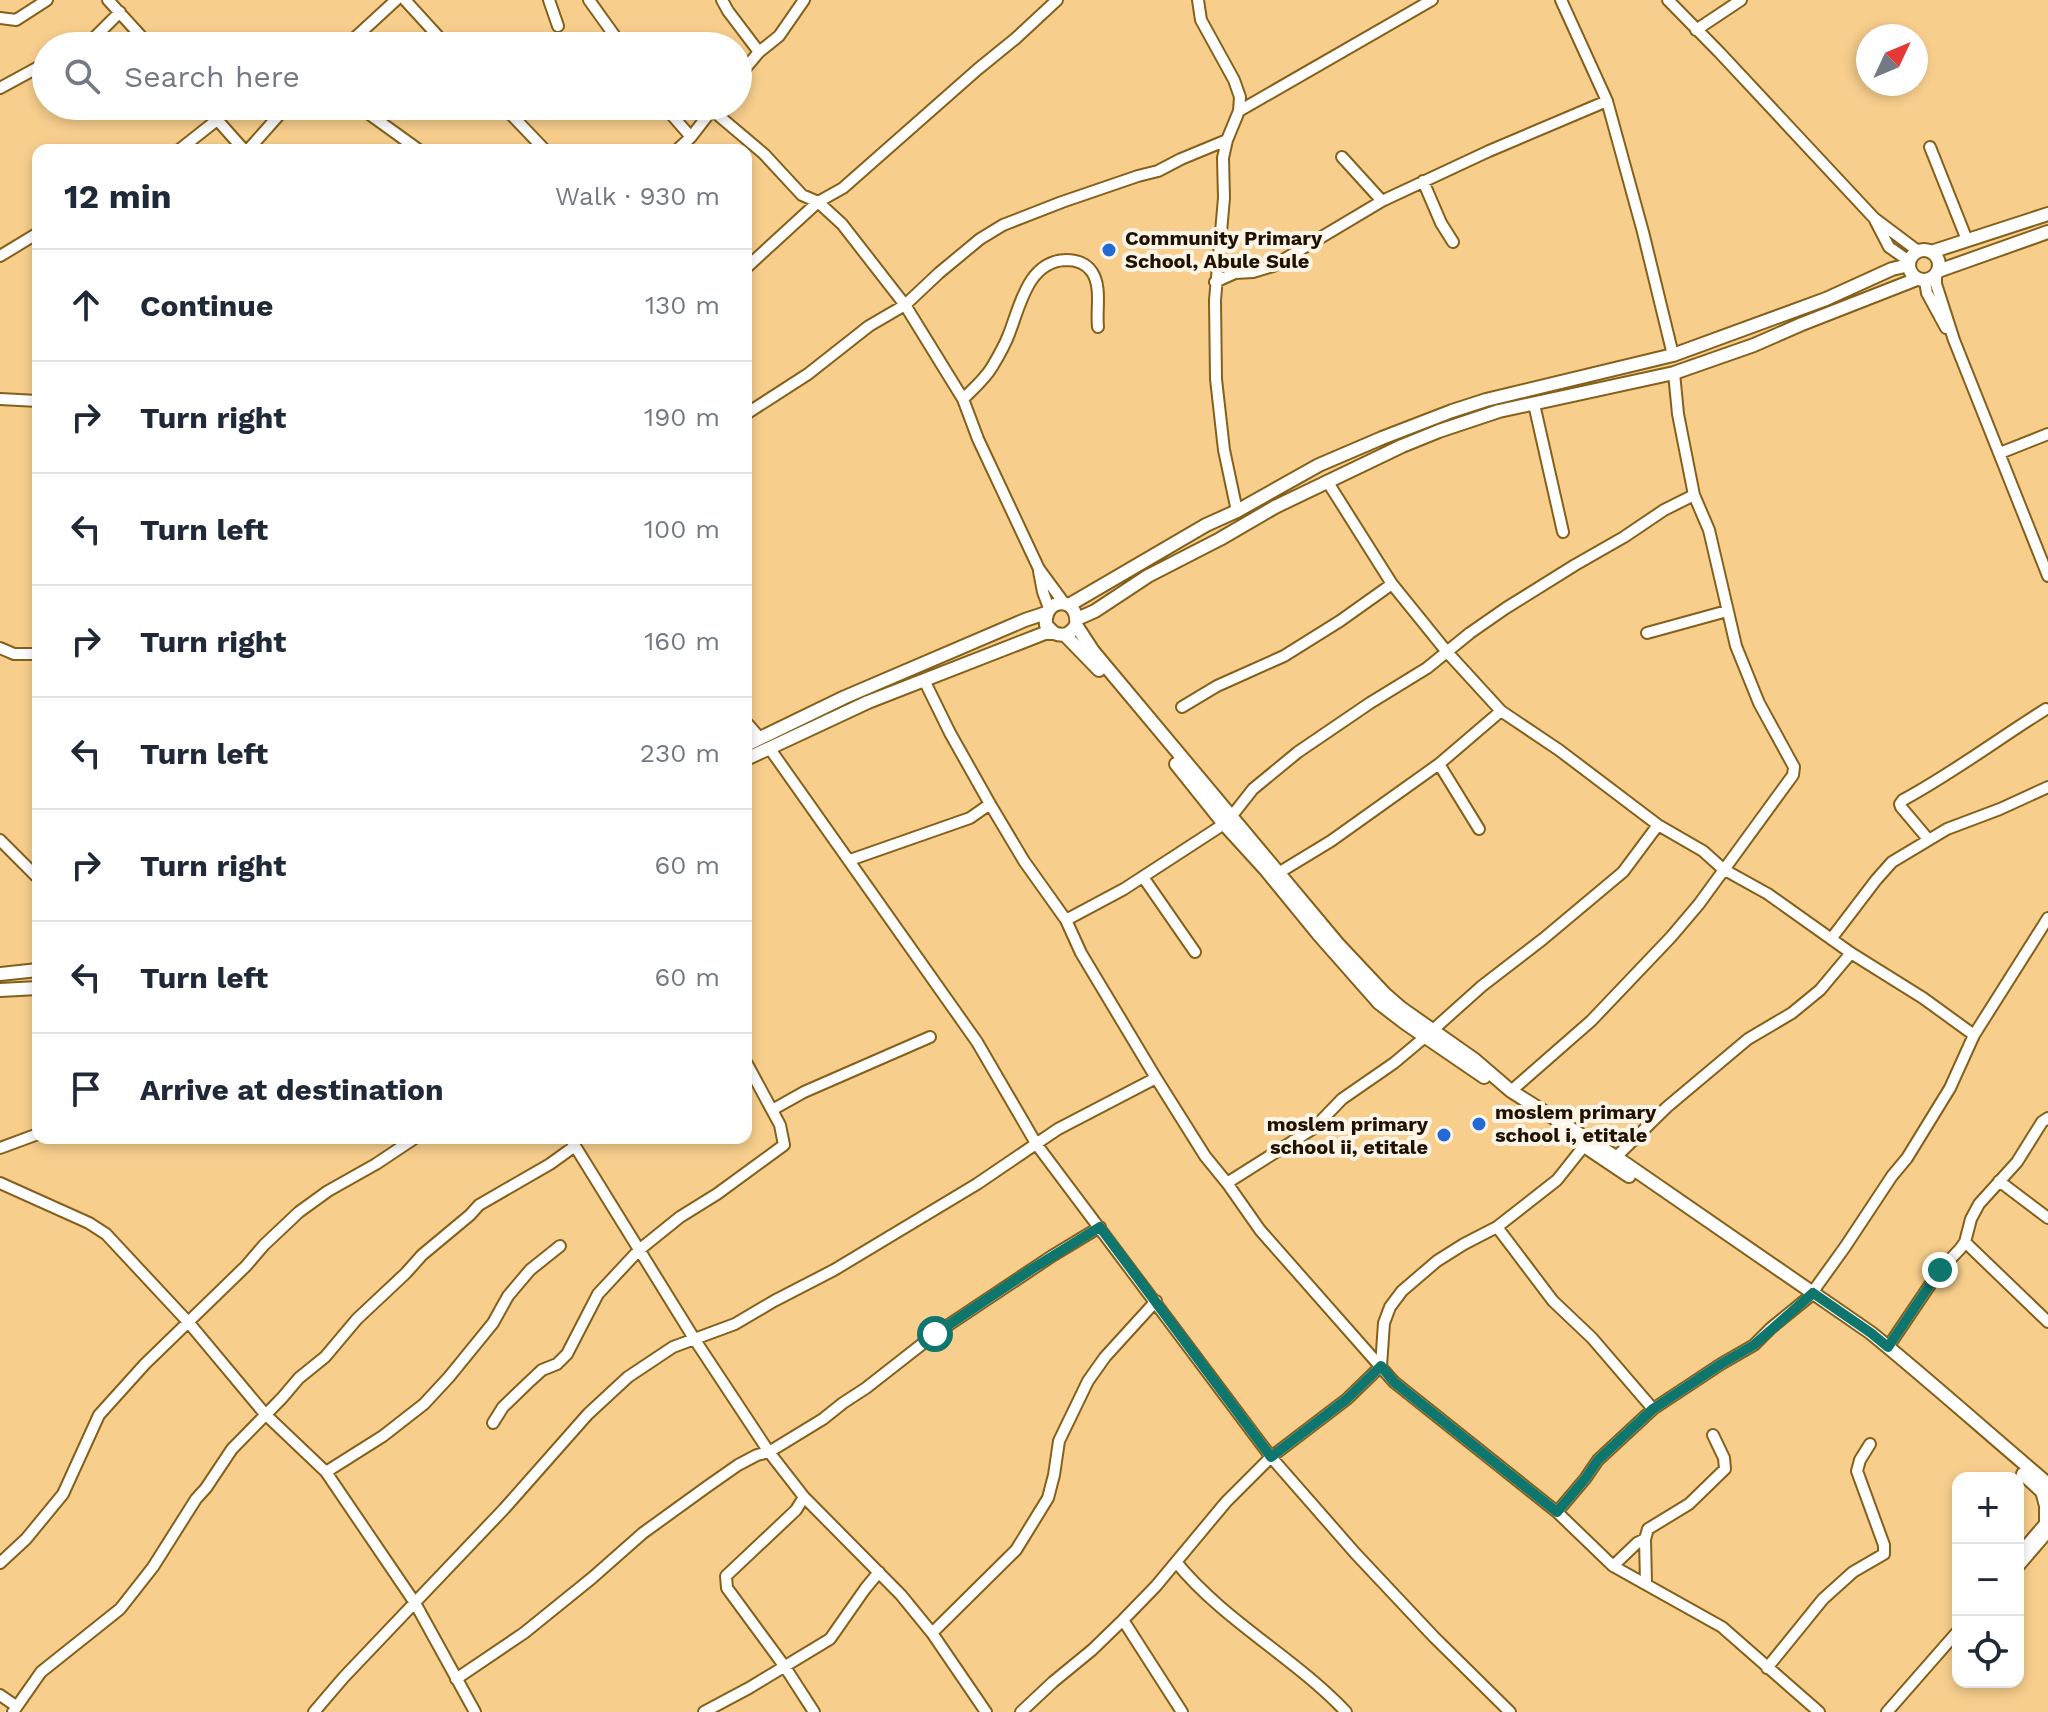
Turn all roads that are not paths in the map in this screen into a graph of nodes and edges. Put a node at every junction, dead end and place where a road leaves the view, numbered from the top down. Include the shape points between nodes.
1 (47, 0) edge
2 (108, 0) edge
3 (396, 0) edge
4 (405, 0) edge
5 (549, 0) edge
6 (589, 0) edge
7 (722, 0) edge
8 (804, 0) edge
9 (1057, 0) edge
10 (1198, 0) edge
11 (1432, 0) edge
12 (1561, 0) edge
13 (1668, 0) edge
14 (1741, 0) edge
15 (120, 12) junction
16 (0, 18) edge
17 (558, 26) dead end
18 (1696, 30) junction
19 (100, 32) edge
20 (138, 32) edge
21 (361, 32) edge
22 (434, 32) edge
23 (612, 32) edge
24 (744, 32) edge
25 (752, 43) edge
26 (759, 52) junction
27 (752, 60) edge
28 (32, 71) edge
29 (0, 88) edge
30 (1607, 101) junction
31 (1239, 111) junction
32 (217, 120) joint
33 (274, 120) edge
34 (377, 120) edge
35 (516, 120) edge
36 (676, 120) edge
37 (704, 120) edge
38 (726, 120) edge
39 (691, 137) junction
40 (1227, 140) junction
41 (187, 144) edge
42 (240, 144) edge
43 (252, 144) edge
44 (411, 144) edge
45 (539, 144) edge
46 (683, 144) edge
47 (1930, 147) dead end
48 (1342, 157) dead end
49 (1423, 181) junction
50 (1382, 201) junction
51 (818, 202) junction
52 (2048, 214) edge
53 (2048, 232) edge
54 (32, 237) edge
55 (1967, 240) junction
56 (1453, 242) dead end
57 (0, 256) edge
58 (1917, 257) junction
59 (752, 262) edge
60 (1929, 276) junction
61 (1215, 282) junction
62 (905, 305) junction
63 (1098, 327) dead end
64 (1673, 355) junction
65 (1674, 373) junction
66 (0, 399) edge
67 (963, 399) junction
68 (32, 401) edge
69 (1534, 404) junction
70 (752, 410) edge
71 (2048, 434) edge
72 (2000, 453) junction
73 (1327, 481) junction
74 (1694, 495) junction
75 (1237, 511) junction
76 (1563, 532) dead end
77 (1039, 569) junction
78 (2048, 576) edge
79 (1392, 584) junction
80 (1067, 604) junction
81 (1048, 611) junction
82 (1727, 611) junction
83 (1077, 622) junction
84 (1647, 633) dead end
85 (1059, 634) junction
86 (0, 648) edge
87 (1447, 652) junction
88 (32, 654) edge
89 (924, 680) junction
90 (1182, 707) dead end
91 (2046, 709) edge
92 (1501, 711) junction
93 (752, 729) edge
94 (760, 738) junction
95 (752, 742) edge
96 (770, 749) junction
97 (752, 756) edge
98 (1439, 764) junction
99 (2048, 787) edge
100 (990, 804) junction
101 (1228, 821) junction
102 (1658, 825) junction
103 (1479, 829) dead end
104 (1928, 839) junction
105 (0, 840) edge
106 (850, 860) junction
107 (1723, 869) junction
108 (32, 872) edge
109 (1280, 872) junction
110 (1143, 877) junction
111 (2048, 918) edge
112 (1066, 920) junction
113 (1831, 939) junction
114 (1195, 952) dead end
115 (1851, 953) junction
116 (32, 971) edge
117 (0, 974) edge
118 (32, 988) edge
119 (0, 990) edge
120 (1429, 1034) junction
121 (1974, 1035) junction
122 (930, 1037) dead end
123 (752, 1073) edge
124 (1156, 1078) junction
125 (1511, 1091) junction
126 (772, 1110) junction
127 (2048, 1118) edge
128 (32, 1136) edge
129 (406, 1144) edge
130 (570, 1144) edge
131 (573, 1144) edge
132 (1037, 1145) junction
133 (1584, 1146) junction
134 (0, 1148) edge
135 (1616, 1157) junction
136 (1999, 1181) junction
137 (0, 1183) edge
138 (1227, 1183) junction
139 (2048, 1218) edge
140 (1100, 1227) junction
141 (1497, 1227) junction
142 (1965, 1242) junction
143 (560, 1246) dead end
144 (639, 1250) junction
145 (1811, 1295) junction
146 (1156, 1301) junction
147 (2048, 1322) edge
148 (189, 1323) junction
149 (695, 1340) junction
150 (1888, 1347) junction
151 (1381, 1366) junction
152 (1653, 1409) junction
153 (265, 1414) junction
154 (493, 1423) dead end
155 (1713, 1435) dead end
156 (1870, 1444) dead end
157 (769, 1452) junction
158 (1271, 1457) junction
159 (326, 1472) junction
160 (2045, 1486) edge
161 (804, 1497) junction
162 (1557, 1512) junction
163 (2047, 1525) edge
164 (1645, 1539) junction
165 (2024, 1549) edge
166 (2024, 1558) edge
167 (1176, 1562) junction
168 (0, 1563) edge
169 (1613, 1566) junction
170 (879, 1572) junction
171 (1646, 1583) junction
172 (415, 1603) junction
173 (1123, 1620) junction
174 (932, 1633) junction
175 (1952, 1638) edge
176 (785, 1667) junction
177 (1767, 1668) junction
178 (456, 1679) junction
179 (0, 1695) edge
180 (14, 1709) edge
181 (314, 1712) edge
182 (475, 1712) edge
183 (704, 1712) edge
184 (814, 1712) edge
185 (986, 1712) edge
186 (1021, 1712) edge
187 (1182, 1712) edge
188 (1346, 1712) edge
189 (1510, 1712) edge
190 (1819, 1712) edge
191 (1887, 1712) edge

1 - 16 street via 16,20
2 - 15 street
3 - 21 street
4 - 22 street
5 - 17 street
6 - 23 street
7 - 24 street
8 - 26 street via 779,36
9 - 51 street via 843,188
10 - 31 street via 1201,20 1234,80
11 - 31 street
12 - 30 street
13 - 18 street
14 - 18 street
15 - 19 street
15 - 20 street
18 - 58 street
25 - 26 street
26 - 27 street
28 - 29 street
30 - 49 street
30 - 64 street
31 - 40 street
32 - 41 street
32 - 42 street
33 - 43 street
34 - 44 street
35 - 45 street
36 - 39 street
37 - 39 street
38 - 51 street via 802,195
39 - 46 street
40 - 61 street
40 - 62 street via 1158,171 1003,225
47 - 55 street
48 - 50 street
49 - 50 street
49 - 56 street
50 - 61 street via 1273,266
51 - 59 street
51 - 62 street via 842,224
52 - 55 main road
53 - 60 main road
54 - 57 street
55 - 58 main road
58 - 60 main road via 1911,273
58 - 60 main road via 1937,258
58 - 64 main road via 1812,304
60 - 65 main road
60 - 72 street via 1927,293 1954,340
61 - 75 street via 1216,379
62 - 67 street
62 - 70 street
63 - 67 street via 1099,296 1092,272 1078,260 1046,265 1032,278 990,371
64 - 75 main road via 1452,411 1319,465
65 - 69 main road
65 - 74 street
66 - 68 street
67 - 77 street
69 - 73 main road via 1439,431
69 - 76 street
71 - 72 street
72 - 78 street
73 - 79 street
73 - 83 main road via 1148,576
74 - 82 street via 1709,530
74 - 87 street via 1506,608
75 - 80 main road
77 - 80 street
77 - 81 street
79 - 87 street
79 - 90 street via 1284,656
80 - 81 main road
80 - 83 main road
81 - 85 main road via 1046,625
81 - 94 main road
82 - 84 street
82 - 107 street via 1746,674 1794,767
83 - 85 main road via 1074,629
83 - 101 main road via 1101,661
85 - 89 main road via 1045,633
85 - 101 main road via 1074,643
86 - 88 street
87 - 92 street
87 - 101 street via 1270,773
89 - 96 main road
89 - 100 street
91 - 104 street via 1903,800 1901,807
92 - 98 street
92 - 102 street
93 - 94 street
94 - 95 main road
96 - 97 main road
96 - 106 street
98 - 103 street
98 - 109 street
99 - 104 street
100 - 106 street via 970,818
100 - 112 street
101 - 109 main road
101 - 110 street
101 - 120 main road via 1379,1003
102 - 107 street
102 - 120 street via 1623,872
104 - 113 street via 1892,862
105 - 108 street
106 - 132 street via 977,1042
107 - 113 street
107 - 125 street via 1671,937 1591,1021
109 - 120 main road via 1371,981
110 - 112 street
110 - 114 street
111 - 121 street
112 - 124 street
113 - 115 street
115 - 121 street
115 - 135 street via 1820,990 1748,1039
116 - 117 main road
118 - 119 main road
120 - 125 main road via 1475,1060
120 - 133 main road
120 - 138 street via 1342,1099 1314,1128
121 - 145 street via 1950,1088 1907,1158
122 - 126 street
123 - 126 street
124 - 132 street
124 - 138 street
125 - 135 main road
126 - 144 street via 784,1145
127 - 136 street
128 - 134 street
129 - 148 street via 299,1212
130 - 153 street via 550,1164 455,1225
131 - 144 street
132 - 140 street
132 - 149 street via 834,1270
133 - 141 street via 1557,1180
133 - 145 main road
135 - 145 main road
136 - 139 street
136 - 142 street via 1979,1204
137 - 148 street via 106,1234
138 - 151 street via 1260,1230
140 - 146 street
140 - 157 street via 935,1334 813,1426
141 - 151 street via 1437,1261 1402,1291 1384,1323
141 - 152 street via 1553,1301
142 - 147 street
142 - 150 street
143 - 159 street via 530,1270 424,1404
144 - 149 street
144 - 154 street via 598,1294 567,1354 529,1382
145 - 150 main road
145 - 152 street via 1754,1345
145 - 160 main road
146 - 158 street
146 - 174 street via 1088,1381 1059,1441 1048,1498 1016,1550
148 - 153 street
148 - 168 street via 99,1415 63,1494
149 - 157 street
149 - 172 street via 673,1347 611,1392
150 - 160 main road
151 - 158 street
151 - 162 street via 1394,1382
152 - 162 street via 1598,1460
153 - 159 street
153 - 180 street via 232,1449 120,1609 41,1672
155 - 164 street via 1725,1469 1689,1504 1648,1529
156 - 177 street via 1858,1475 1884,1554 1823,1599
157 - 161 street
157 - 178 street via 738,1465 643,1533 524,1633
158 - 167 street
158 - 189 street via 1355,1553
159 - 172 street
160 - 163 main road
161 - 170 street
161 - 176 street via 726,1576 727,1588
162 - 169 street
163 - 165 street
163 - 166 street
164 - 169 street
164 - 171 street
167 - 173 street
167 - 188 street via 1213,1601
169 - 171 street
170 - 174 street
170 - 176 street via 830,1639
171 - 177 street via 1722,1627
172 - 178 street
172 - 181 street
173 - 186 street
173 - 187 street
174 - 185 street
175 - 191 street
176 - 183 street
176 - 184 street
177 - 190 street
178 - 182 street
179 - 180 street

